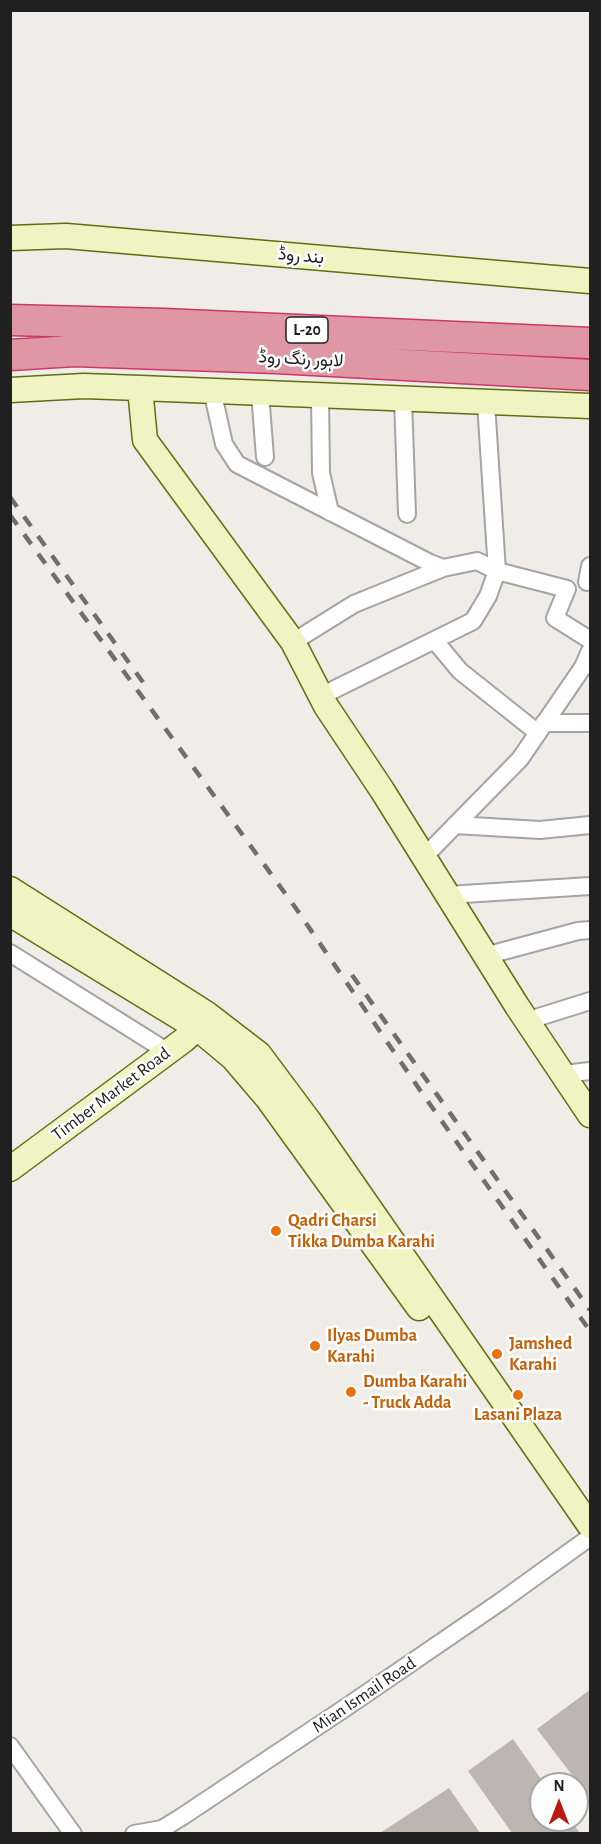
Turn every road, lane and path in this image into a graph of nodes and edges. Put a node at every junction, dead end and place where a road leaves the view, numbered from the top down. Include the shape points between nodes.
1 (10, 238) edge
2 (591, 281) edge
3 (17, 320) edge
4 (591, 343) edge
5 (19, 354) edge
6 (591, 375) edge
7 (140, 388) junction
8 (10, 390) edge
9 (213, 390) junction
10 (260, 393) junction
11 (320, 396) junction
12 (403, 399) junction
13 (486, 403) junction
14 (591, 406) edge
15 (265, 457) dead end
16 (330, 512) junction
17 (407, 514) dead end
18 (444, 568) junction
19 (497, 571) junction
20 (591, 640) edge
21 (435, 641) junction
22 (292, 642) junction
23 (591, 651) edge
24 (321, 696) junction
25 (591, 723) edge
26 (541, 728) junction
27 (455, 825) junction
28 (591, 825) edge
29 (424, 857) junction
30 (591, 886) edge
31 (448, 895) junction
32 (15, 910) edge
33 (591, 930) edge
34 (10, 953) edge
35 (485, 956) junction
36 (591, 1001) edge
37 (202, 1021) junction
38 (526, 1021) junction
39 (168, 1052) junction
40 (591, 1071) edge
41 (563, 1074) junction
42 (591, 1115) edge
43 (10, 1169) edge
44 (589, 1537) edge
45 (10, 1746) edge
46 (73, 1833) edge
47 (134, 1833) edge

1 - 2 main road, بند روڈ via 66,236
3 - 4 highway, لاہور رنگ روڈ / L-20
5 - 6 highway, لاہور رنگ روڈ / L-20 via 74,351 276,358
7 - 8 main road
7 - 9 main road
7 - 22 main road via 145,440
9 - 10 main road
9 - 16 street via 224,444 237,464
10 - 11 main road
10 - 15 street
11 - 12 main road
11 - 16 street via 321,473
12 - 13 main road
12 - 17 street
13 - 14 main road
13 - 19 street
16 - 18 street
18 - 19 street via 477,561
18 - 22 street via 354,604
19 - 20 street via 567,590 555,618
19 - 21 street via 473,621
21 - 24 street
21 - 26 street via 460,671
22 - 24 main road
23 - 26 street
24 - 29 main road
25 - 26 street
26 - 27 street via 520,759
27 - 28 street via 540,830
27 - 29 street
29 - 31 main road
30 - 31 street
31 - 35 main road
32 - 37 main road
33 - 35 street
34 - 39 street
35 - 38 main road
36 - 38 street
37 - 39 main road, Timber Market Road
37 - 44 main road via 246,1043 270,1067
38 - 41 main road
39 - 43 main road, Timber Market Road
40 - 41 street
41 - 42 main road
44 - 47 street, Mian Ismail Road via 500,1602 183,1816 162,1829
45 - 46 street

